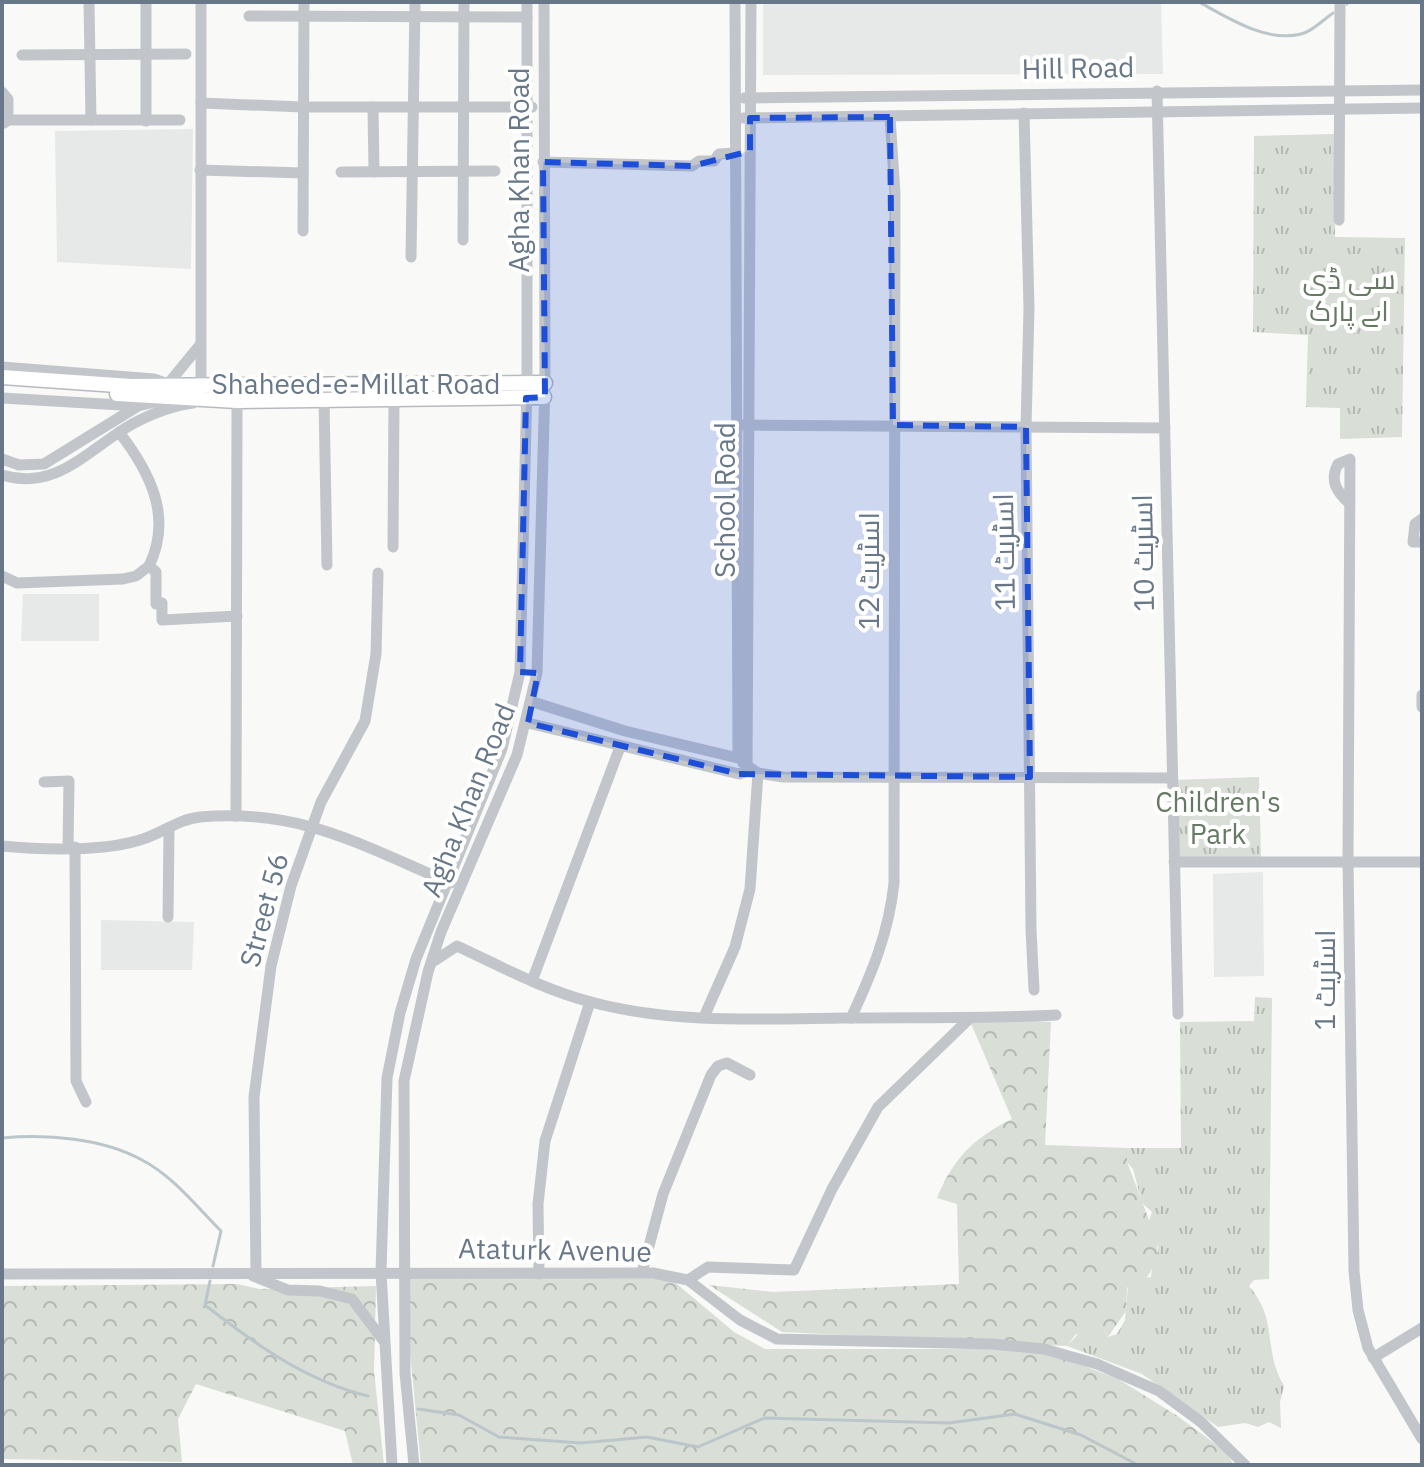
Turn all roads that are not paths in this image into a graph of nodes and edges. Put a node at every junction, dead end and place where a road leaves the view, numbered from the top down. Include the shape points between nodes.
1 (89, 2) edge
2 (146, 2) edge
3 (201, 2) edge
4 (304, 2) edge
5 (415, 2) edge
6 (464, 2) edge
7 (527, 2) edge
8 (544, 2) edge
9 (735, 2) edge
10 (751, 2) edge
11 (1340, 2) edge
12 (249, 16) dead end
13 (304, 16) junction
14 (415, 17) junction
15 (527, 17) junction
16 (464, 18) junction
17 (89, 53) junction
18 (146, 54) junction
19 (186, 54) dead end
20 (22, 55) dead end
21 (1340, 90) junction
22 (1422, 90) edge
23 (1157, 91) junction
24 (2, 92) edge
25 (736, 98) junction
26 (750, 98) junction
27 (201, 103) junction
28 (303, 107) junction
29 (373, 107) junction
30 (412, 107) junction
31 (466, 107) junction
32 (527, 107) junction
33 (542, 107) junction
34 (1340, 108) junction
35 (1422, 108) edge
36 (1157, 110) junction
37 (1024, 113) junction
38 (736, 117) junction
39 (890, 117) junction
40 (750, 118) junction
41 (91, 120) junction
42 (180, 120) dead end
43 (146, 121) junction
44 (5, 122) edge
45 (735, 153) junction
46 (543, 162) junction
47 (200, 170) junction
48 (495, 171) dead end
49 (341, 172) dead end
50 (374, 172) junction
51 (414, 172) junction
52 (303, 173) junction
53 (464, 173) junction
54 (1339, 220) dead end
55 (303, 231) dead end
56 (463, 240) dead end
57 (411, 257) dead end
58 (736, 296) junction
59 (749, 297) junction
60 (200, 345) junction
61 (2, 367) edge
62 (2, 377) edge
63 (201, 383) junction
64 (225, 384) junction
65 (2, 385) edge
66 (544, 390) junction
67 (170, 391) junction
68 (527, 391) junction
69 (389, 394) junction
70 (2, 398) edge
71 (324, 400) junction
72 (225, 401) junction
73 (138, 406) junction
74 (743, 425) junction
75 (893, 425) junction
76 (1026, 427) junction
77 (1165, 428) junction
78 (119, 432) junction
79 (2, 459) edge
80 (2, 475) edge
81 (1350, 504) dead end
82 (1422, 519) edge
83 (1422, 542) edge
84 (393, 547) dead end
85 (327, 565) dead end
86 (153, 569) junction
87 (378, 573) dead end
88 (2, 576) edge
89 (237, 616) junction
90 (520, 672) junction
91 (537, 673) junction
92 (1422, 695) edge
93 (533, 702) junction
94 (1422, 707) edge
95 (528, 723) junction
96 (620, 747) junction
97 (738, 758) junction
98 (749, 771) junction
99 (1030, 777) junction
100 (894, 778) junction
101 (1171, 778) junction
102 (44, 782) dead end
103 (236, 816) junction
104 (313, 825) junction
105 (169, 829) junction
106 (2, 846) edge
107 (72, 847) junction
108 (1348, 861) junction
109 (1174, 862) junction
110 (1422, 862) edge
111 (446, 881) junction
112 (460, 887) junction
113 (168, 917) dead end
114 (431, 963) junction
115 (532, 981) junction
116 (1034, 990) dead end
117 (590, 1002) junction
118 (1178, 1014) dead end
119 (1056, 1015) dead end
120 (704, 1017) junction
121 (851, 1018) junction
122 (969, 1019) junction
123 (750, 1075) dead end
124 (86, 1102) dead end
125 (381, 1272) junction
126 (642, 1272) junction
127 (252, 1273) junction
128 (404, 1273) junction
129 (2, 1274) edge
130 (539, 1274) junction
131 (688, 1280) junction
132 (1422, 1328) edge
133 (383, 1340) junction
134 (1373, 1358) junction
135 (1422, 1439) edge
136 (392, 1465) edge
137 (414, 1465) edge
138 (1245, 1465) edge

1 - 17 street
2 - 18 street
3 - 27 street
4 - 13 street
5 - 14 street
6 - 16 street
7 - 15 street, Agha Khan Road
8 - 33 street, Agha Khan Road
9 - 25 street, School Road
10 - 26 street, School Road
11 - 21 street
12 - 13 street
13 - 14 street
13 - 28 street
14 - 16 street
14 - 30 street
15 - 16 street
15 - 32 street, Agha Khan Road
16 - 31 street
17 - 18 street
17 - 20 street
17 - 41 street
18 - 19 street
18 - 43 street
21 - 22 street, Hill Road
21 - 23 street, Hill Road
21 - 34 street
23 - 26 street, Hill Road
23 - 36 street, اسٹریٹ 10
24 - 44 street via 8,99
25 - 26 street, Hill Road
25 - 38 street, School Road
26 - 40 street, School Road
27 - 28 street
27 - 47 street
28 - 29 street
28 - 52 street
29 - 30 street
29 - 50 street
30 - 31 street
30 - 51 street
31 - 32 street
31 - 53 street
32 - 33 street
32 - 68 street, Agha Khan Road
33 - 46 street, Agha Khan Road
34 - 35 street, Hill Road
34 - 36 street, Hill Road
34 - 54 street
36 - 37 street, Hill Road
36 - 77 street, اسٹریٹ 10
37 - 39 street, Hill Road
37 - 76 street, اسٹریٹ 11
38 - 40 street, Hill Road
38 - 45 street, School Road
39 - 40 street, Hill Road
39 - 75 street, اسٹریٹ 12 via 895,193
40 - 59 street, School Road
41 - 43 street
41 - 44 street
42 - 43 street
45 - 46 street via 692,166
45 - 58 street, School Road
46 - 66 street, Agha Khan Road
47 - 52 street
47 - 60 street
48 - 53 street
49 - 50 street
50 - 51 street
51 - 53 street
51 - 57 street
52 - 55 street
53 - 56 street
58 - 59 street
58 - 74 street, School Road
59 - 74 street, School Road
60 - 63 street
60 - 67 street
61 - 67 street, Shaheed-e-Millat Road via 154,379
62 - 67 main road, Shaheed-e-Millat Road
63 - 64 main road, Shaheed-e-Millat Road
63 - 67 main road, Shaheed-e-Millat Road
64 - 69 main road, Shaheed-e-Millat Road
64 - 72 main road
65 - 67 main road, Shaheed-e-Millat Road
66 - 68 main road, Shaheed-e-Millat Road
66 - 91 street, Agha Khan Road
67 - 72 main road, Shaheed-e-Millat Road
67 - 73 street, Shaheed-e-Millat Road
68 - 69 main road, Shaheed-e-Millat Road
68 - 90 street, Agha Khan Road
69 - 71 main road, Shaheed-e-Millat Road
69 - 84 street
70 - 73 street, Shaheed-e-Millat Road
71 - 72 main road, Shaheed-e-Millat Road
71 - 85 street
72 - 78 street via 180,405
72 - 89 street
73 - 79 street via 52,461 27,466
74 - 75 street
74 - 97 street, School Road
74 - 98 street, School Road
75 - 76 street
75 - 100 street, اسٹریٹ 12
76 - 77 street
76 - 99 street, اسٹریٹ 11
77 - 101 street, اسٹریٹ 10
78 - 80 street via 47,478
78 - 86 street via 156,491 160,532
81 - 108 street, اسٹریٹ 1
82 - 83 street via 1413,534 1413,542
86 - 88 street via 123,579 17,583
86 - 89 street via 162,620
87 - 104 street, Street 56 via 376,643 365,721
89 - 103 street
90 - 91 street
90 - 111 street, Agha Khan Road via 502,749
91 - 93 street, Agha Khan Road
92 - 94 street
93 - 95 street, Agha Khan Road
93 - 97 street
95 - 96 street
95 - 112 street, Agha Khan Road
96 - 98 street
96 - 115 street
97 - 98 street
98 - 100 street via 783,777
98 - 120 street, School Road via 750,889 735,947
99 - 100 street
99 - 101 street
99 - 116 street, اسٹریٹ 11
100 - 121 street, اسٹریٹ 12 via 891,919
101 - 109 street, اسٹریٹ 10
102 - 107 street via 69,781
103 - 104 street
103 - 105 street via 197,818
104 - 111 street
104 - 127 street, Street 56 via 279,931 258,1057
105 - 107 street via 140,841
105 - 113 street
106 - 107 street
107 - 124 street via 76,1081
108 - 109 street
108 - 110 street
108 - 134 street, اسٹریٹ 1 via 1352,1247 1358,1310
109 - 118 street, اسٹریٹ 10
111 - 112 street
111 - 125 street, Agha Khan Road via 416,959 387,1078
112 - 114 street, Agha Khan Road
114 - 115 street via 457,946
114 - 128 street, Agha Khan Road via 404,1081
115 - 117 street
117 - 120 street
117 - 130 street via 545,1141 538,1204
119 - 122 street
120 - 121 street
121 - 122 street
122 - 131 street via 878,1107 794,1270 708,1267
123 - 126 street via 727,1063 711,1075 663,1194
125 - 127 street, Ataturk Avenue
125 - 128 street, Ataturk Avenue
125 - 133 street, Agha Khan Road
126 - 130 street, Ataturk Avenue
126 - 131 street, Ataturk Avenue
127 - 129 street, Ataturk Avenue
127 - 133 street via 288,1290 352,1299
128 - 130 street, Ataturk Avenue
128 - 137 street, Agha Khan Road via 405,1373
131 - 138 street, Ataturk Avenue via 740,1320 777,1339 992,1344 1044,1349 1097,1364 1159,1391
132 - 134 street
133 - 136 street, Agha Khan Road
134 - 135 street, اسٹریٹ 1

